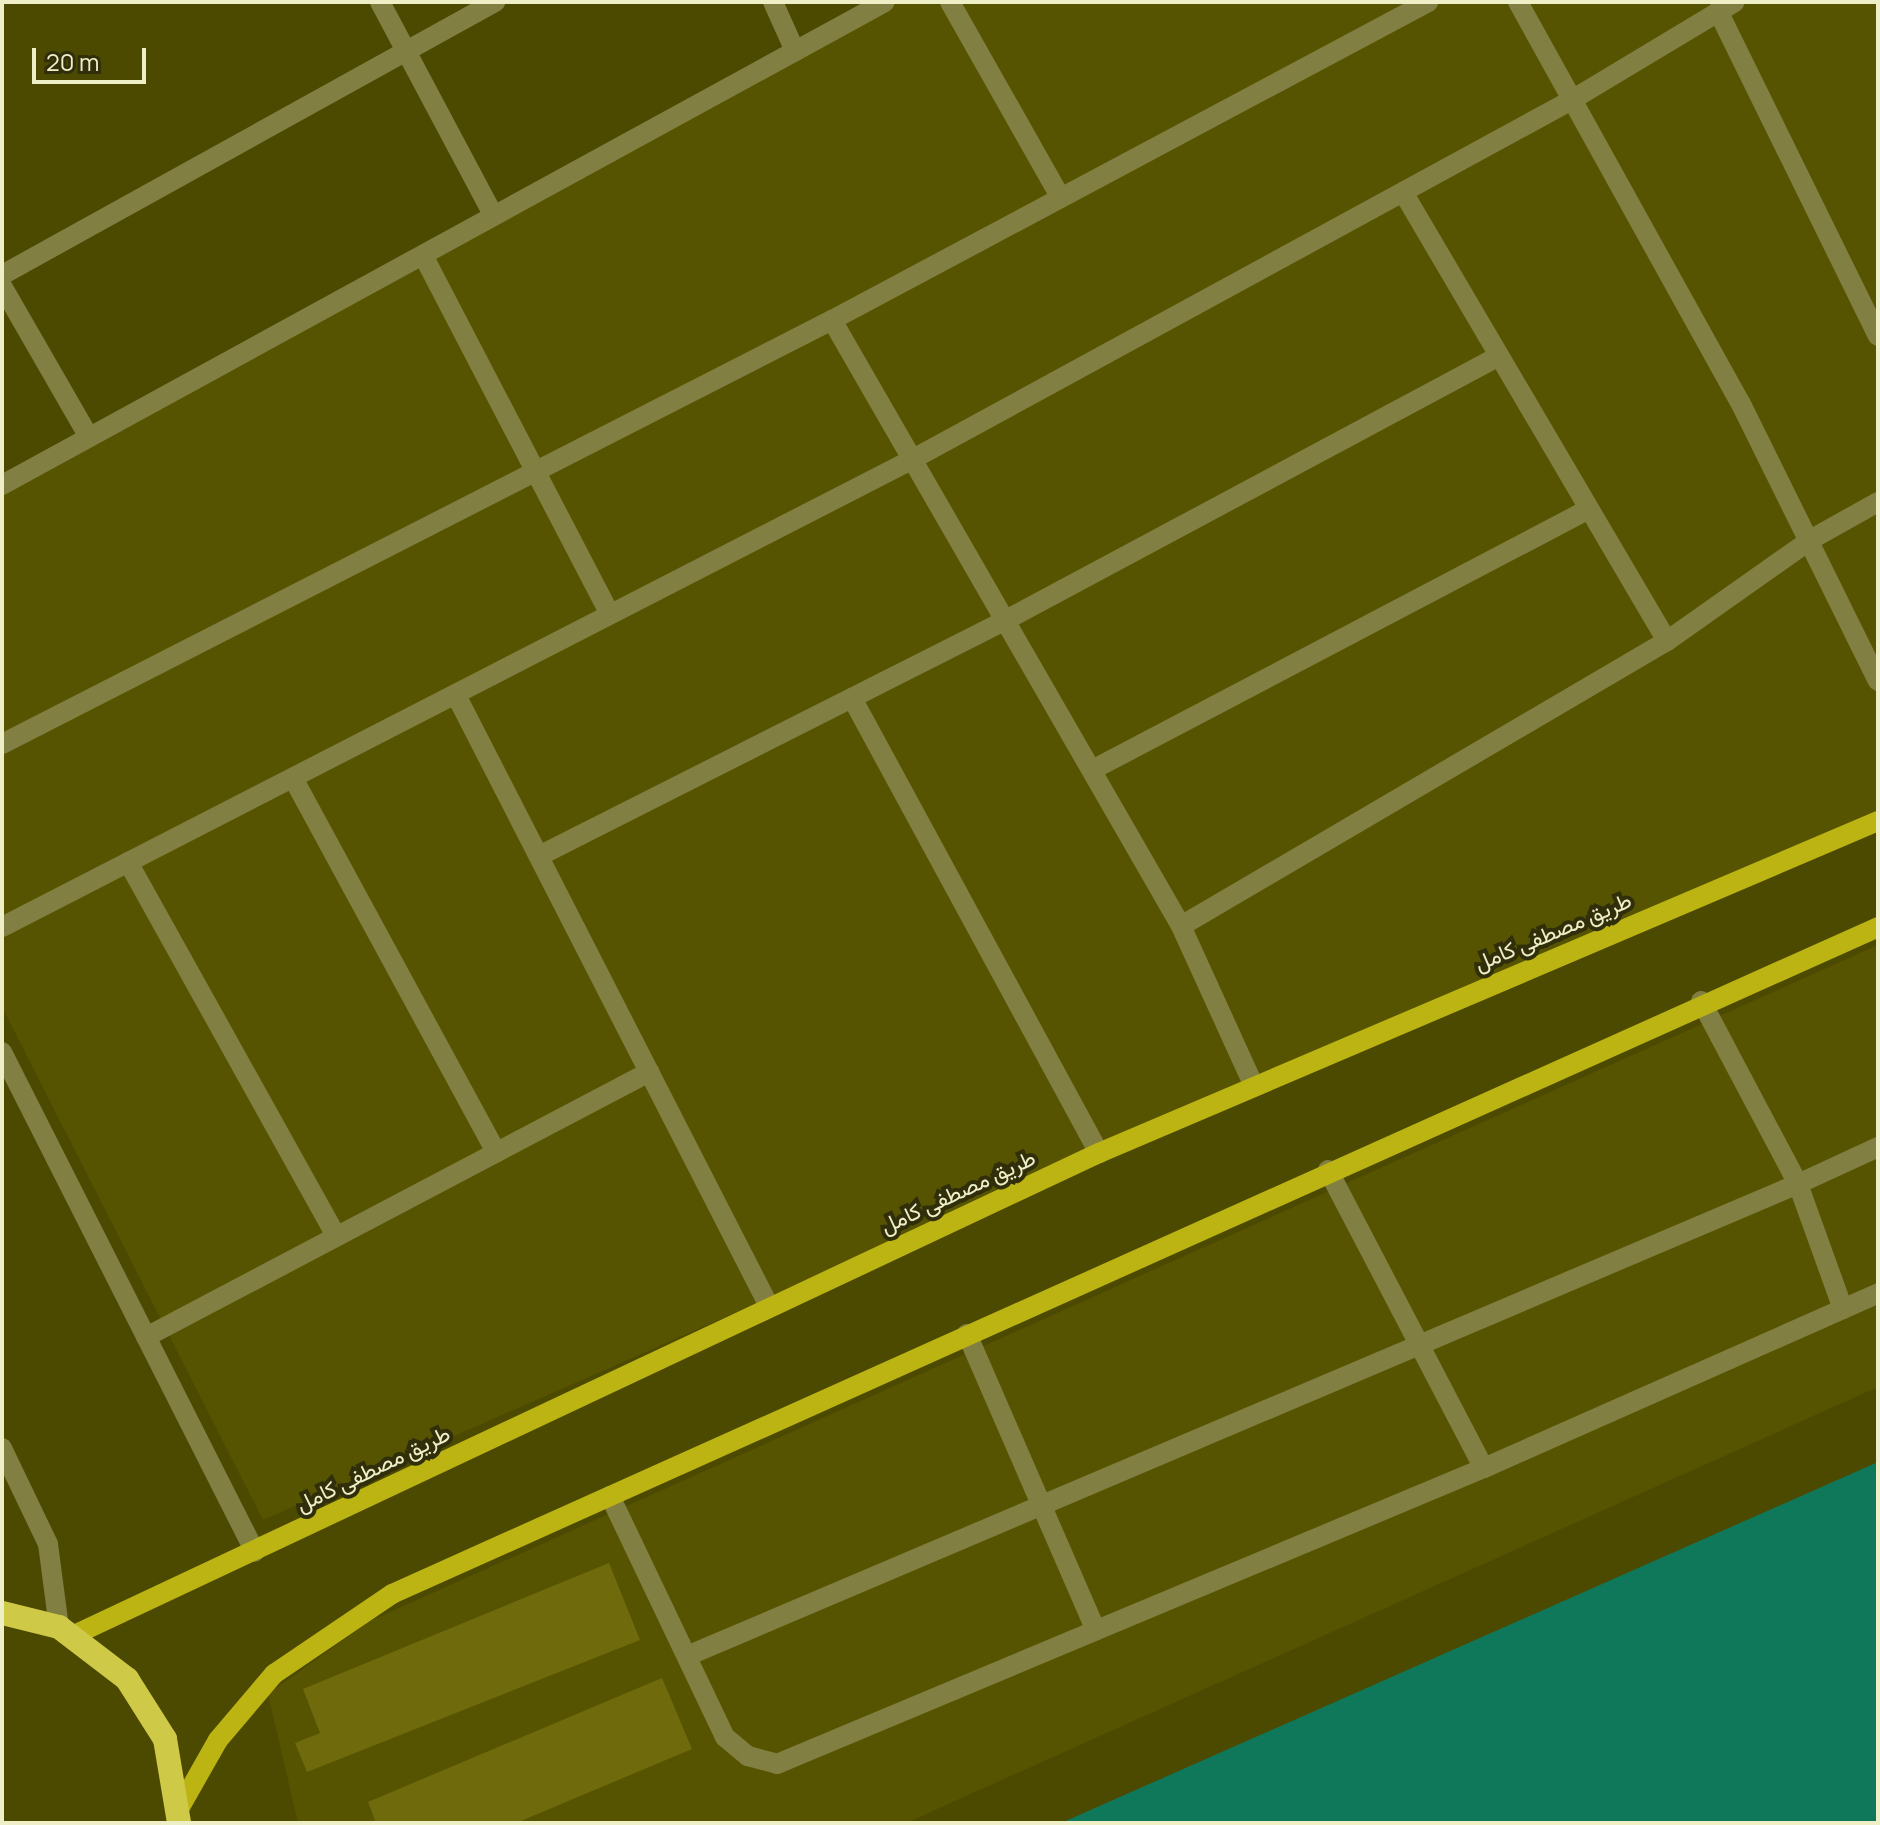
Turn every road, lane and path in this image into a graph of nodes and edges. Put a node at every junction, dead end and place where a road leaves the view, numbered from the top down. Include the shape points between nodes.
1 (380, 2) edge
2 (495, 2) edge
3 (773, 2) edge
4 (885, 2) edge
5 (950, 2) edge
6 (1428, 2) edge
7 (1518, 2) edge
8 (1727, 7) edge
9 (795, 51) junction
10 (406, 52) junction
11 (1570, 101) junction
12 (1403, 192) junction
13 (1061, 198) junction
14 (494, 216) junction
15 (425, 259) junction
16 (2, 275) edge
17 (2, 286) edge
18 (832, 320) junction
19 (1878, 336) edge
20 (1499, 356) junction
21 (89, 437) junction
22 (913, 459) junction
23 (536, 473) junction
24 (2, 485) edge
25 (1878, 502) edge
26 (1589, 509) junction
27 (1810, 540) junction
28 (609, 613) junction
29 (1006, 620) junction
30 (1667, 641) junction
31 (1878, 681) edge
32 (456, 695) junction
33 (852, 698) junction
34 (2, 744) edge
35 (1092, 770) junction
36 (293, 778) junction
37 (1878, 821) edge
38 (539, 856) junction
39 (128, 862) junction
40 (1181, 926) junction
41 (2, 927) edge
42 (1878, 927) edge
43 (1701, 1001) junction
44 (2, 1052) edge
45 (649, 1072) junction
46 (1253, 1084) junction
47 (1878, 1147) edge
48 (496, 1152) junction
49 (1099, 1153) junction
50 (1328, 1170) junction
51 (1798, 1184) junction
52 (336, 1235) junction
53 (1878, 1293) edge
54 (769, 1306) junction
55 (1843, 1309) junction
56 (967, 1334) junction
57 (146, 1337) junction
58 (1419, 1343) junction
59 (2, 1448) edge
60 (1484, 1468) junction
61 (610, 1496) junction
62 (1037, 1506) junction
63 (255, 1552) junction
64 (2, 1613) edge
65 (1096, 1630) junction
66 (66, 1631) junction
67 (687, 1656) junction
68 (179, 1815) edge

1 - 10 street
2 - 10 street
3 - 9 street
4 - 9 street
5 - 13 street
6 - 13 street
7 - 11 street
8 - 11 street
8 - 19 street
9 - 14 street
10 - 14 street
10 - 16 street
11 - 12 street
11 - 27 street
12 - 20 street
12 - 22 street
13 - 18 street
14 - 15 street
15 - 21 street
15 - 23 street
17 - 21 street
18 - 22 street
18 - 23 street
20 - 26 street
20 - 29 street
21 - 24 street
22 - 28 street
22 - 29 street
23 - 28 street
23 - 34 street
25 - 27 street
26 - 30 street
26 - 35 street
27 - 30 street
27 - 31 street
28 - 32 street
29 - 33 street
29 - 35 street
30 - 40 street
32 - 36 street
32 - 38 street
33 - 38 street
33 - 49 street
35 - 40 street
36 - 39 street
36 - 48 street
37 - 46 main road, طريق مصطفى كامل
38 - 45 street
39 - 41 street
39 - 52 street
40 - 46 street
42 - 43 main road
43 - 50 main road
43 - 51 street
44 - 57 street
45 - 48 street
45 - 54 street
46 - 49 main road, طريق مصطفى كامل
47 - 51 street
48 - 52 street
49 - 54 main road, طريق مصطفى كامل
50 - 56 main road
50 - 58 street
51 - 55 street
51 - 58 street
52 - 57 street
53 - 55 street
54 - 63 main road, طريق مصطفى كامل
55 - 60 street
56 - 61 main road
56 - 62 street
57 - 63 street
58 - 60 street
58 - 62 street
59 - 66 street via 48,1544
60 - 65 street
61 - 67 street
61 - 68 main road via 392,1594 310,1643 241,1709
62 - 65 street
62 - 67 street
63 - 66 main road, طريق مصطفى كامل
64 - 66 highway
65 - 67 street via 777,1764 748,1756 725,1737
66 - 68 highway via 119,1671 149,1707 175,1772

